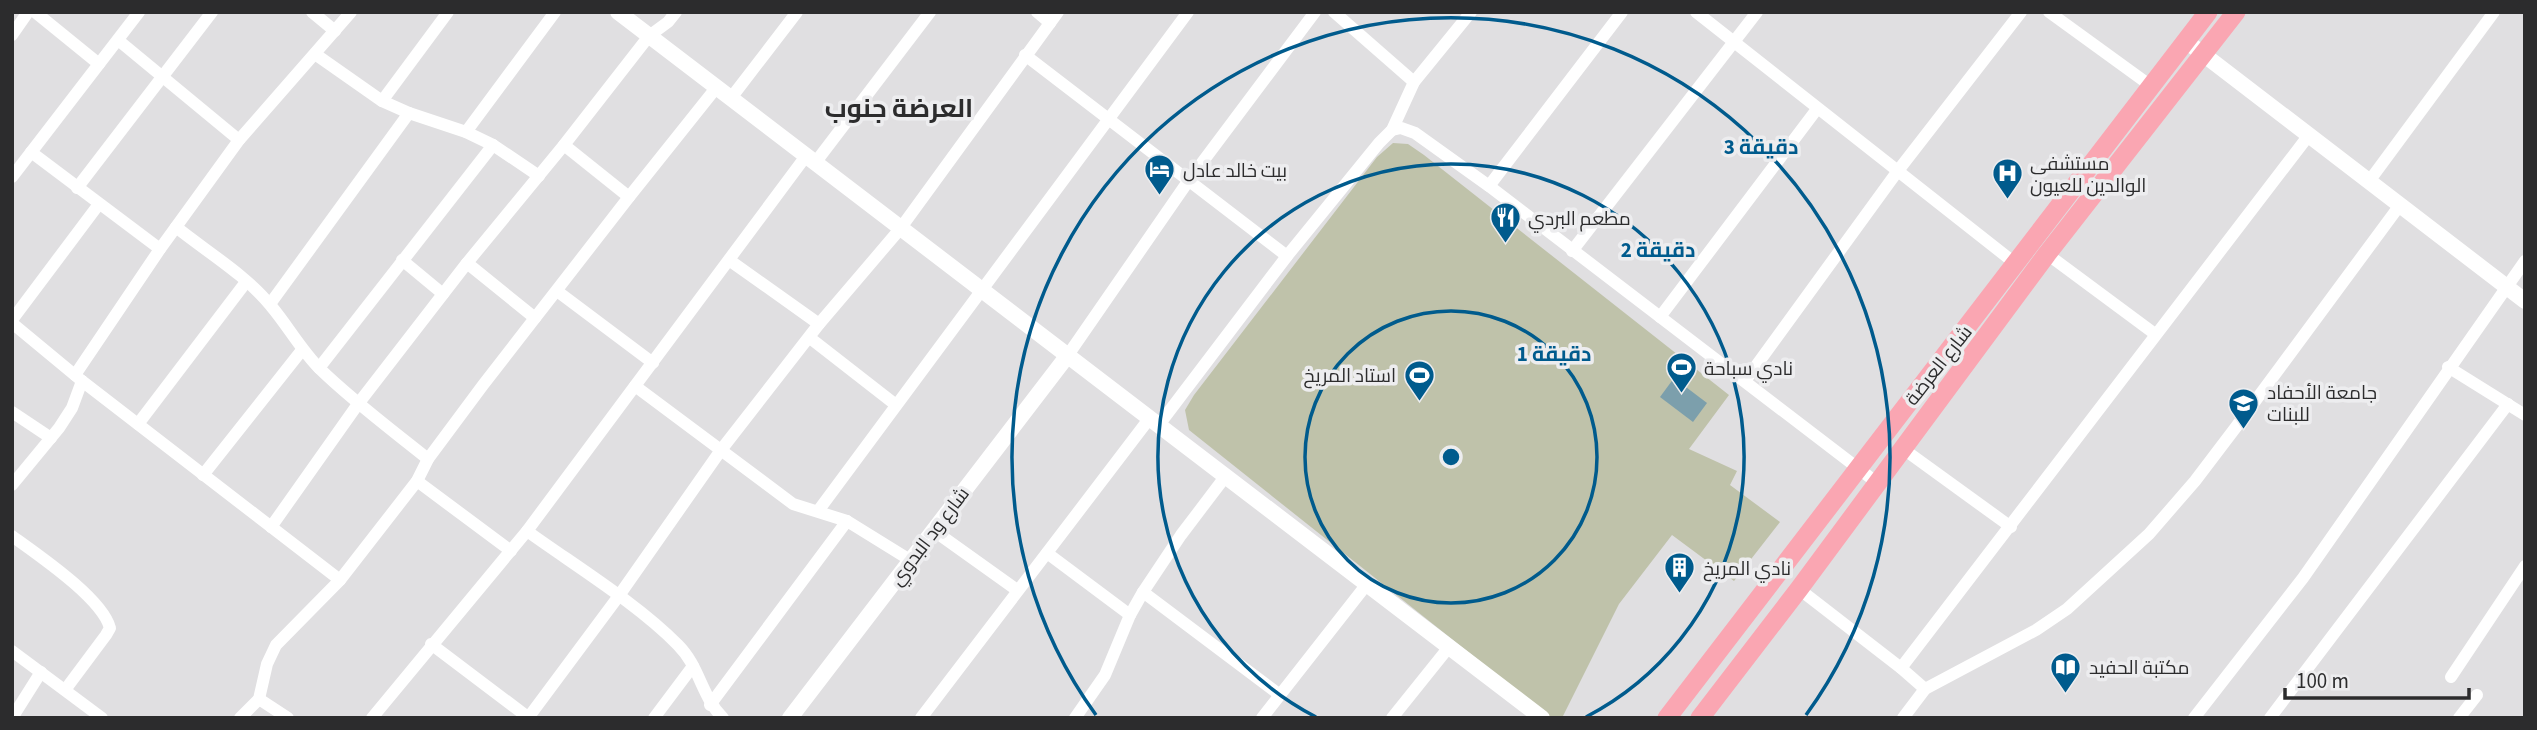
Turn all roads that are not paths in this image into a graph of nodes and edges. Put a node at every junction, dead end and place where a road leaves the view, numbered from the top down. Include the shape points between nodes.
1 (28, 12) edge
2 (34, 12) edge
3 (139, 12) edge
4 (212, 12) edge
5 (312, 12) edge
6 (351, 12) edge
7 (555, 12) edge
8 (618, 12) edge
9 (676, 12) edge
10 (797, 12) edge
11 (930, 12) edge
12 (1037, 12) edge
13 (1188, 12) edge
14 (1315, 12) edge
15 (1334, 12) edge
16 (1471, 12) edge
17 (1622, 12) edge
18 (1696, 12) edge
19 (1757, 12) edge
20 (2021, 12) edge
21 (2049, 12) edge
22 (2208, 12) edge
23 (2236, 12) edge
24 (2494, 12) edge
25 (442, 15) edge
26 (1054, 18) edge
27 (335, 31) junction
28 (12, 35) edge
29 (649, 36) junction
30 (117, 40) junction
31 (1734, 41) junction
32 (2186, 41) junction
33 (315, 54) junction
34 (1025, 55) junction
35 (2204, 55) junction
36 (99, 64) junction
37 (162, 78) junction
38 (1415, 82) junction
39 (2151, 86) junction
40 (716, 88) junction
41 (731, 99) junction
42 (382, 101) junction
43 (1817, 109) junction
44 (409, 113) junction
45 (1109, 119) junction
46 (1392, 130) junction
47 (466, 132) junction
48 (2309, 135) junction
49 (239, 140) junction
50 (493, 145) junction
51 (564, 145) junction
52 (31, 152) junction
53 (811, 160) junction
54 (1897, 172) junction
55 (539, 176) junction
56 (12, 177) edge
57 (1189, 180) junction
58 (2370, 180) junction
59 (1489, 186) junction
60 (77, 187) junction
61 (629, 197) junction
62 (99, 204) junction
63 (2400, 205) junction
64 (176, 227) junction
65 (900, 229) junction
66 (160, 249) junction
67 (1572, 251) junction
68 (2047, 254) junction
69 (1287, 256) junction
70 (402, 260) junction
71 (730, 260) junction
72 (2525, 261) edge
73 (467, 263) junction
74 (2016, 264) junction
75 (246, 282) junction
76 (2506, 286) junction
77 (557, 291) junction
78 (981, 291) junction
79 (443, 294) junction
80 (2525, 301) edge
81 (270, 304) junction
82 (1660, 317) junction
83 (535, 318) junction
84 (12, 322) edge
85 (819, 324) junction
86 (2155, 334) junction
87 (810, 338) junction
88 (302, 350) junction
89 (1068, 355) junction
90 (653, 363) junction
91 (2448, 367) junction
92 (319, 368) junction
93 (79, 378) junction
94 (1745, 381) junction
95 (635, 386) junction
96 (358, 404) junction
97 (2508, 404) junction
98 (896, 405) junction
99 (12, 412) edge
100 (2525, 415) edge
101 (1154, 422) junction
102 (138, 424) junction
103 (51, 438) junction
104 (1902, 448) junction
105 (721, 450) junction
106 (428, 459) junction
107 (1858, 468) junction
108 (203, 475) junction
109 (15, 477) edge
110 (1225, 477) junction
111 (417, 481) junction
112 (1876, 482) junction
113 (818, 511) junction
114 (847, 521) junction
115 (271, 527) junction
116 (2011, 527) junction
117 (933, 530) junction
118 (527, 531) junction
119 (12, 536) edge
120 (511, 551) junction
121 (1048, 553) junction
122 (910, 561) junction
123 (2525, 566) edge
124 (340, 580) junction
125 (1367, 584) junction
126 (1799, 589) junction
127 (1017, 590) junction
128 (1143, 592) junction
129 (618, 597) junction
130 (1130, 615) junction
131 (431, 644) junction
132 (1450, 647) junction
133 (12, 651) edge
134 (693, 666) junction
135 (1901, 668) junction
136 (41, 672) junction
137 (2451, 677) dead end
138 (1925, 689) junction
139 (65, 690) junction
140 (1280, 695) junction
141 (2477, 695) dead end
142 (258, 699) junction
143 (710, 705) junction
144 (1534, 715) edge
145 (926, 716) edge
146 (12, 718) edge
147 (102, 718) edge
148 (240, 718) edge
149 (288, 718) edge
150 (372, 718) edge
151 (528, 718) edge
152 (654, 718) edge
153 (723, 718) edge
154 (790, 718) edge
155 (1075, 718) edge
156 (1262, 718) edge
157 (1392, 718) edge
158 (1667, 718) edge
159 (1700, 718) edge
160 (1903, 718) edge
161 (2194, 718) edge
162 (2270, 718) edge
163 (2459, 718) edge

1 - 28 street
2 - 36 street
3 - 30 street
4 - 37 street
5 - 27 street
6 - 27 street
7 - 47 street
8 - 29 street
9 - 29 street
10 - 41 street
11 - 53 street
12 - 26 street
13 - 45 street
14 - 57 street
15 - 38 street
16 - 38 street
17 - 59 street
18 - 31 street
19 - 31 street
20 - 54 street
21 - 39 street
22 - 32 main road, شارع العرضة
23 - 35 main road, شارع العرضة
24 - 58 street
25 - 42 street
26 - 34 street
27 - 33 street
29 - 40 street
29 - 51 street
30 - 36 street
30 - 37 street
31 - 43 street
31 - 67 street
32 - 35 street
32 - 39 main road, شارع العرضة
33 - 42 street
33 - 49 street
34 - 45 street
34 - 65 street
35 - 48 street
35 - 68 main road, شارع العرضة
36 - 52 street
37 - 49 street
37 - 60 street
38 - 46 street
39 - 74 main road, شارع العرضة
40 - 41 street
40 - 61 street
41 - 53 street
42 - 44 street
43 - 54 street
43 - 82 street
44 - 47 street
44 - 81 street
45 - 57 street
45 - 78 street
46 - 59 street via 1415,133
46 - 69 street
47 - 50 street
48 - 58 street
48 - 86 street
49 - 64 street
50 - 55 street
50 - 70 street
51 - 55 street
51 - 61 street
52 - 56 street
52 - 60 street
53 - 65 street
53 - 71 street
54 - 74 street
54 - 94 street
55 - 73 street
57 - 69 street
57 - 89 street
58 - 63 street
59 - 67 street
60 - 62 street
61 - 77 street
62 - 66 street
62 - 84 street
63 - 76 street
63 - 138 street via 2212,460 2149,534 2067,609
64 - 66 street
64 - 75 street
65 - 78 street
65 - 85 street
66 - 93 street
67 - 82 street
68 - 86 street
68 - 104 main road, شارع العرضة
69 - 101 street
70 - 79 street
70 - 92 street
71 - 85 street
71 - 90 street
72 - 76 street
73 - 79 street
73 - 83 street
74 - 107 main road, شارع العرضة
75 - 81 street
75 - 102 street
76 - 80 street
76 - 91 street
77 - 83 street
77 - 90 street
78 - 89 street
78 - 98 street
79 - 96 street
81 - 88 street
82 - 94 street
83 - 106 street
84 - 93 street
85 - 87 street
86 - 116 street
87 - 98 street
87 - 105 street
88 - 92 street
88 - 108 street
89 - 101 street
89 - 117 street, شارع ود البدوي
90 - 95 street
91 - 97 street
91 - 161 street via 2303,579
92 - 96 street
93 - 102 street
93 - 103 street via 72,408
94 - 107 street
95 - 105 street
95 - 118 street
96 - 106 street
96 - 115 street
97 - 100 street
97 - 162 street
98 - 113 street
99 - 103 street
101 - 110 street
101 - 121 street
102 - 108 street
103 - 109 street
104 - 112 main road, شارع العرضة
104 - 116 street
105 - 113 street via 793,504
105 - 129 street
106 - 111 street
107 - 112 street
107 - 158 main road, شارع العرضة
108 - 115 street
110 - 125 street
110 - 128 street
111 - 120 street
111 - 124 street
112 - 126 main road, شارع العرضة
113 - 114 street
114 - 122 street
114 - 143 street
115 - 124 street
116 - 135 street
117 - 122 street, شارع ود البدوي
117 - 127 street
118 - 120 street
118 - 129 street
119 - 139 street via 78,587 108,620 106,635
120 - 131 street
121 - 127 street
121 - 130 street
122 - 154 street, شارع ود البدوي
123 - 137 street
124 - 142 street via 276,645
125 - 132 street
125 - 140 street
126 - 135 street
126 - 159 main road, شارع العرضة
127 - 145 street
128 - 130 street
128 - 140 street
129 - 134 street via 680,646
129 - 151 street
130 - 155 street via 1105,675
131 - 150 street
131 - 151 street
132 - 144 street
132 - 157 street
133 - 136 street
134 - 143 street
134 - 152 street
135 - 138 street
136 - 139 street
136 - 146 street
138 - 160 street
139 - 147 street
140 - 156 street
141 - 163 street
142 - 148 street
142 - 149 street
143 - 153 street

